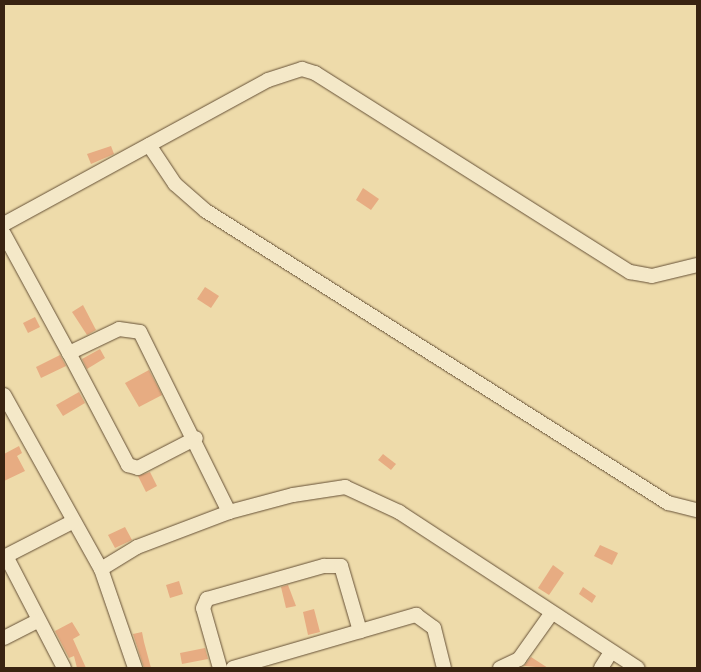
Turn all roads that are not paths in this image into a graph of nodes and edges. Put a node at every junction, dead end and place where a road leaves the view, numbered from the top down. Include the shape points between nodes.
1 (149, 145) junction
2 (4, 224) edge
3 (4, 234) edge
4 (697, 265) edge
5 (69, 353) junction
6 (4, 395) edge
7 (196, 438) junction
8 (697, 510) edge
9 (229, 512) junction
10 (72, 522) junction
11 (5, 557) edge
12 (101, 570) junction
13 (551, 614) junction
14 (39, 620) junction
15 (360, 631) junction
16 (4, 638) edge
17 (611, 652) junction
18 (64, 668) edge
19 (135, 668) edge
20 (220, 668) edge
21 (233, 668) edge
22 (444, 668) edge
23 (500, 668) edge
24 (601, 668) edge
25 (637, 668) edge

1 - 2 street
1 - 4 street via 268,80 289,71 308,70 630,272 652,276
1 - 8 street via 175,184 206,211 668,503
3 - 5 street
5 - 7 street via 119,329 140,332
5 - 7 street via 128,465 138,468
6 - 10 street
7 - 9 street
9 - 12 street via 137,547
9 - 13 street via 333,487 354,489 399,512
10 - 11 street
10 - 12 street
11 - 14 street
12 - 19 street
13 - 17 street
13 - 23 street via 519,659
14 - 16 street
14 - 18 street
15 - 20 street via 341,566 324,566 206,600 203,608
15 - 21 street
15 - 22 street via 409,616 424,618 434,628
17 - 24 street
17 - 25 street

